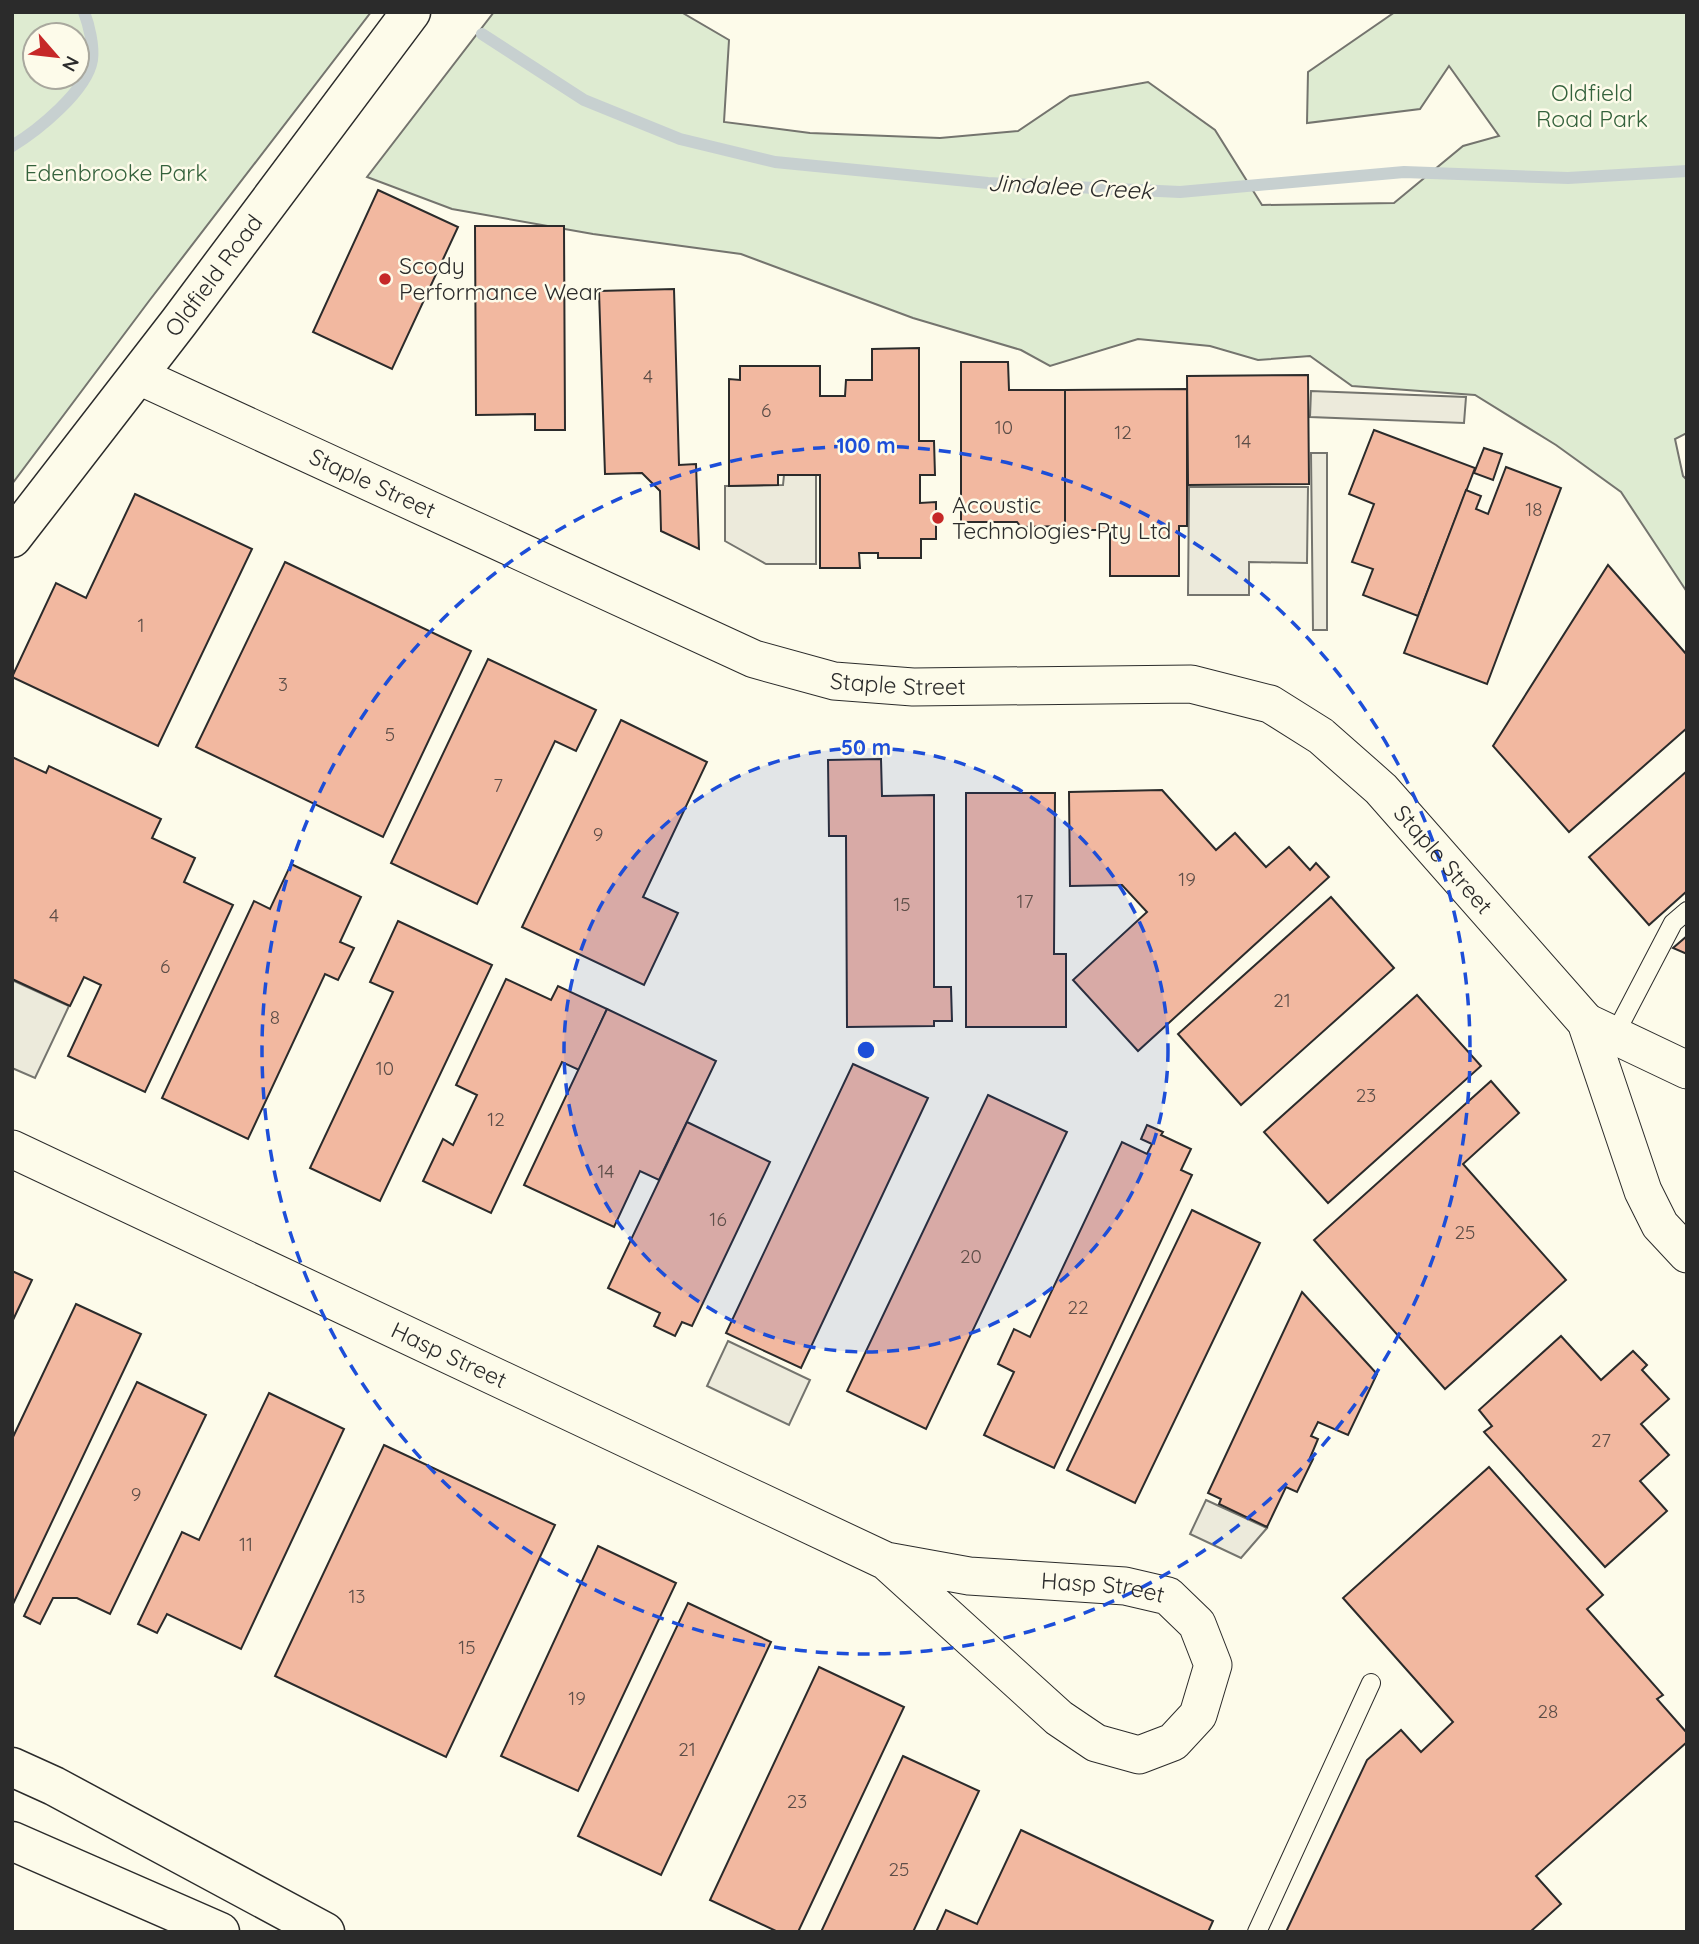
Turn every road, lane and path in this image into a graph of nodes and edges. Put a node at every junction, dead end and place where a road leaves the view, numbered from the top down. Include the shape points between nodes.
1 (411, 12) edge
2 (139, 376) junction
3 (12, 538) edge
4 (1687, 911) edge
5 (1600, 1029) junction
6 (1687, 1070) edge
7 (12, 1149) edge
8 (1687, 1255) edge
9 (886, 1561) junction
10 (1371, 1683) dead end
11 (12, 1767) edge
12 (12, 1841) edge
13 (220, 1932) edge
14 (325, 1932) edge
15 (1257, 1932) edge

1 - 2 street, Oldfield Road
2 - 3 street, Oldfield Road
2 - 5 street, Staple Street via 754,659 834,681 913,687 1191,684 1270,705 1321,736 1381,789
4 - 5 lane
5 - 6 street, Staple Street
5 - 8 street, Staple Street via 1643,1191 1660,1225
7 - 9 street, Hasp Street
9 - 9 street, Hasp Street via 969,1576 1125,1586 1168,1596 1197,1625 1213,1665 1198,1715 1173,1742 1139,1755 1096,1742 1059,1718
10 - 15 lane
11 - 14 street
12 - 13 street

